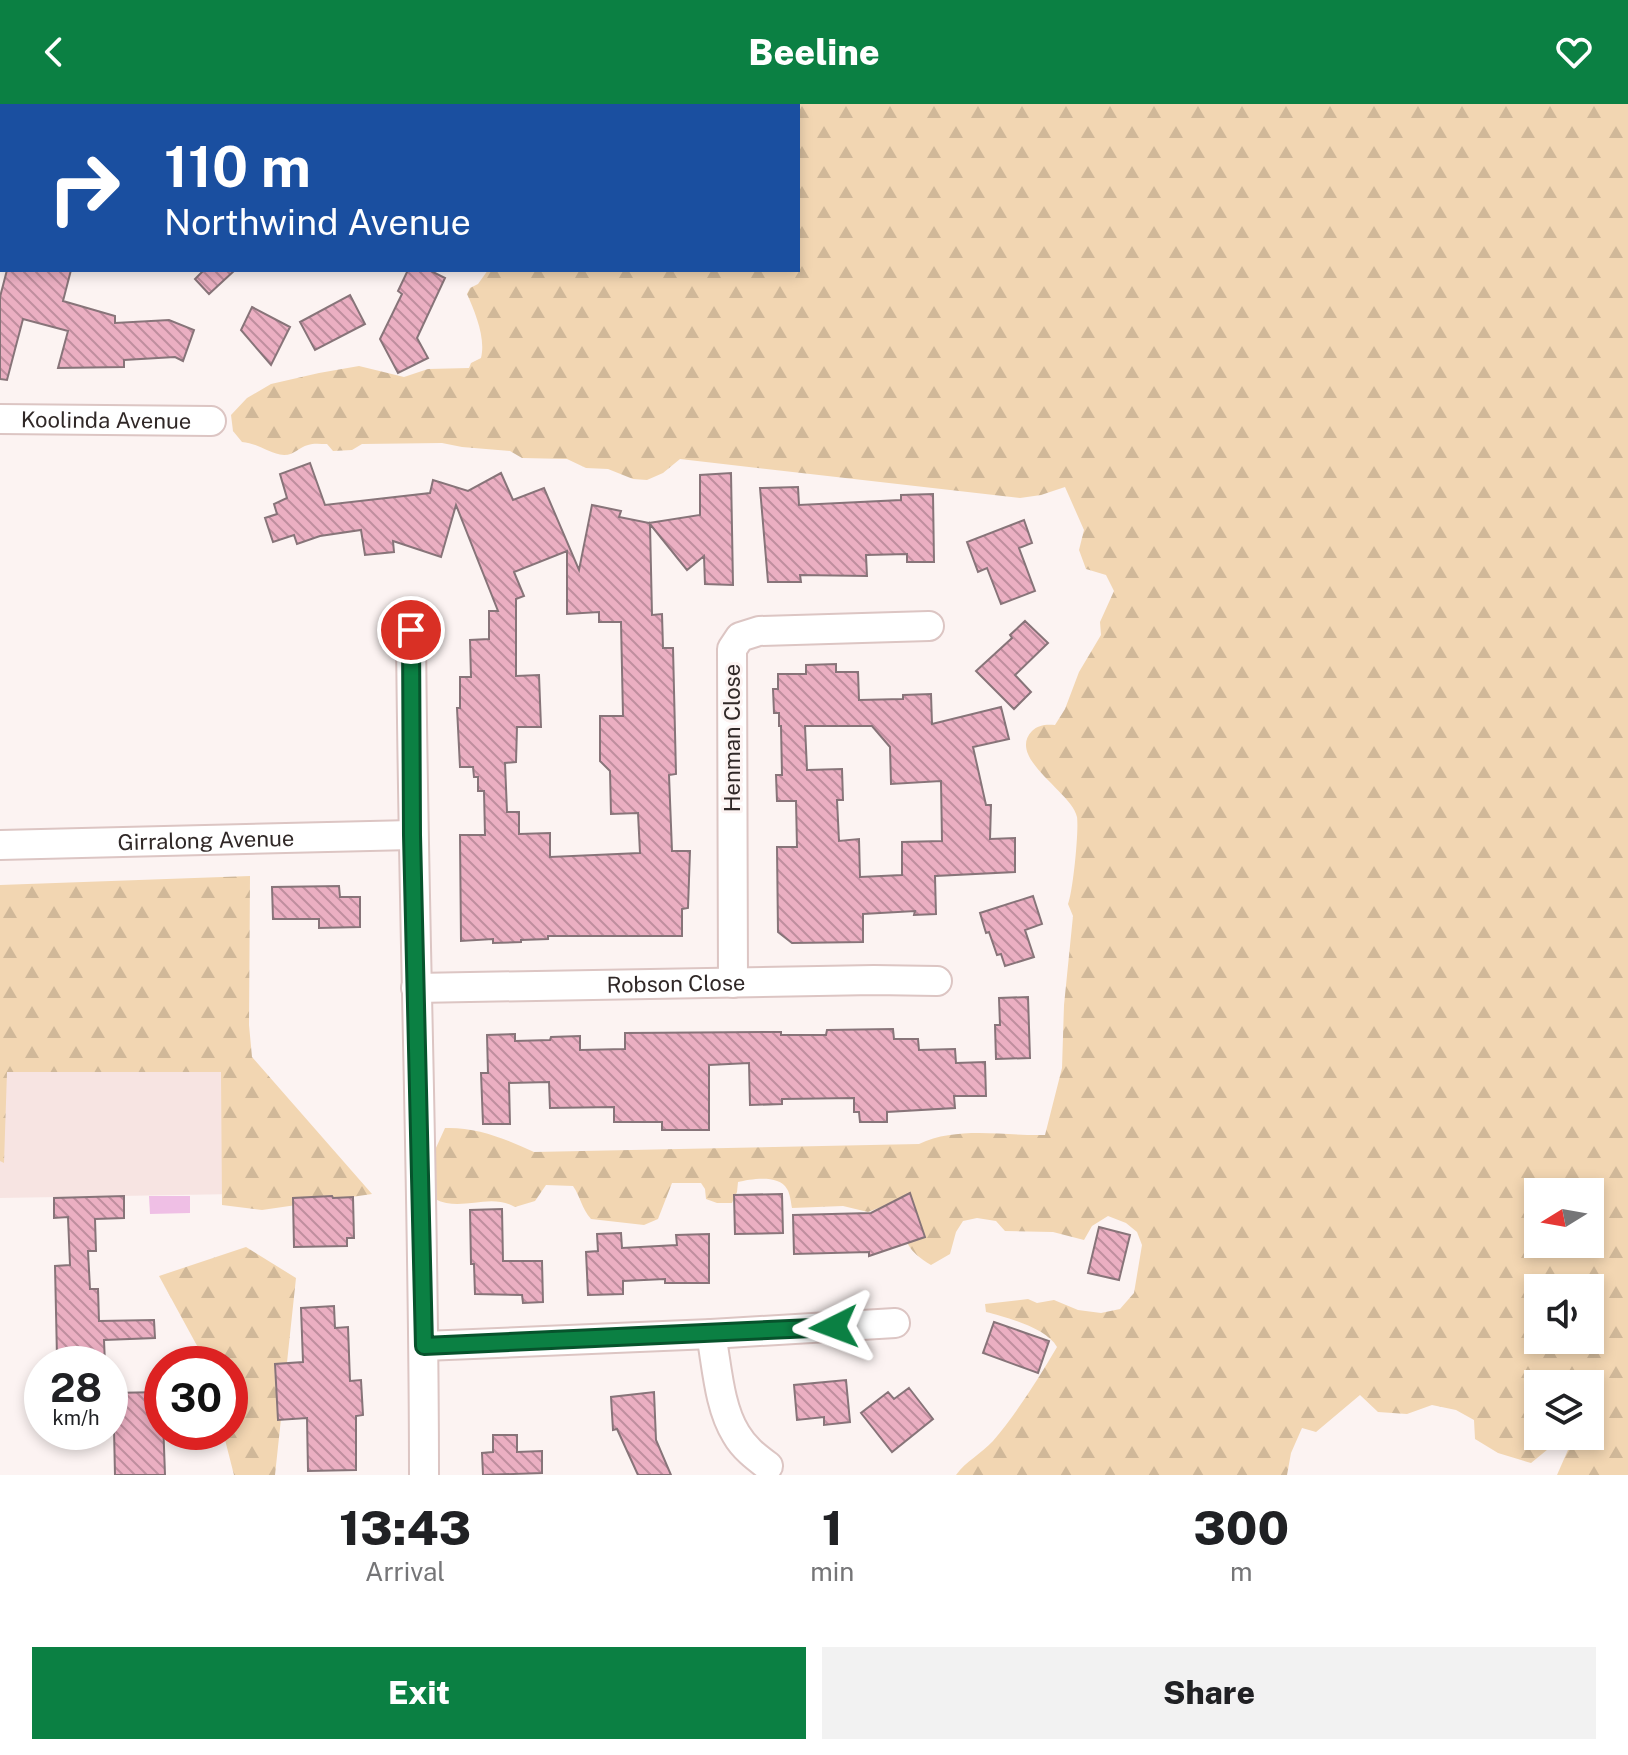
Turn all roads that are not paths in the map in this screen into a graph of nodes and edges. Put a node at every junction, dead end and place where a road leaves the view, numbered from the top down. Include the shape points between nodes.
1 (0, 419) edge
2 (211, 421) dead end
3 (929, 626) dead end
4 (411, 630) dead end
5 (412, 835) junction
6 (0, 845) edge
7 (937, 981) dead end
8 (733, 983) junction
9 (416, 988) junction
10 (895, 1323) dead end
11 (711, 1334) junction
12 (424, 1346) junction
13 (768, 1466) dead end
14 (424, 1475) edge

1 - 2 street, Koolinda Avenue
3 - 8 street, Henman Close via 759,631 740,637 732,649
4 - 5 street
5 - 6 street, Girralong Avenue
5 - 9 street
7 - 8 street, Robson Close
8 - 9 street, Robson Close
9 - 12 street
10 - 11 street
11 - 12 street
11 - 13 street via 735,1434
12 - 14 street

